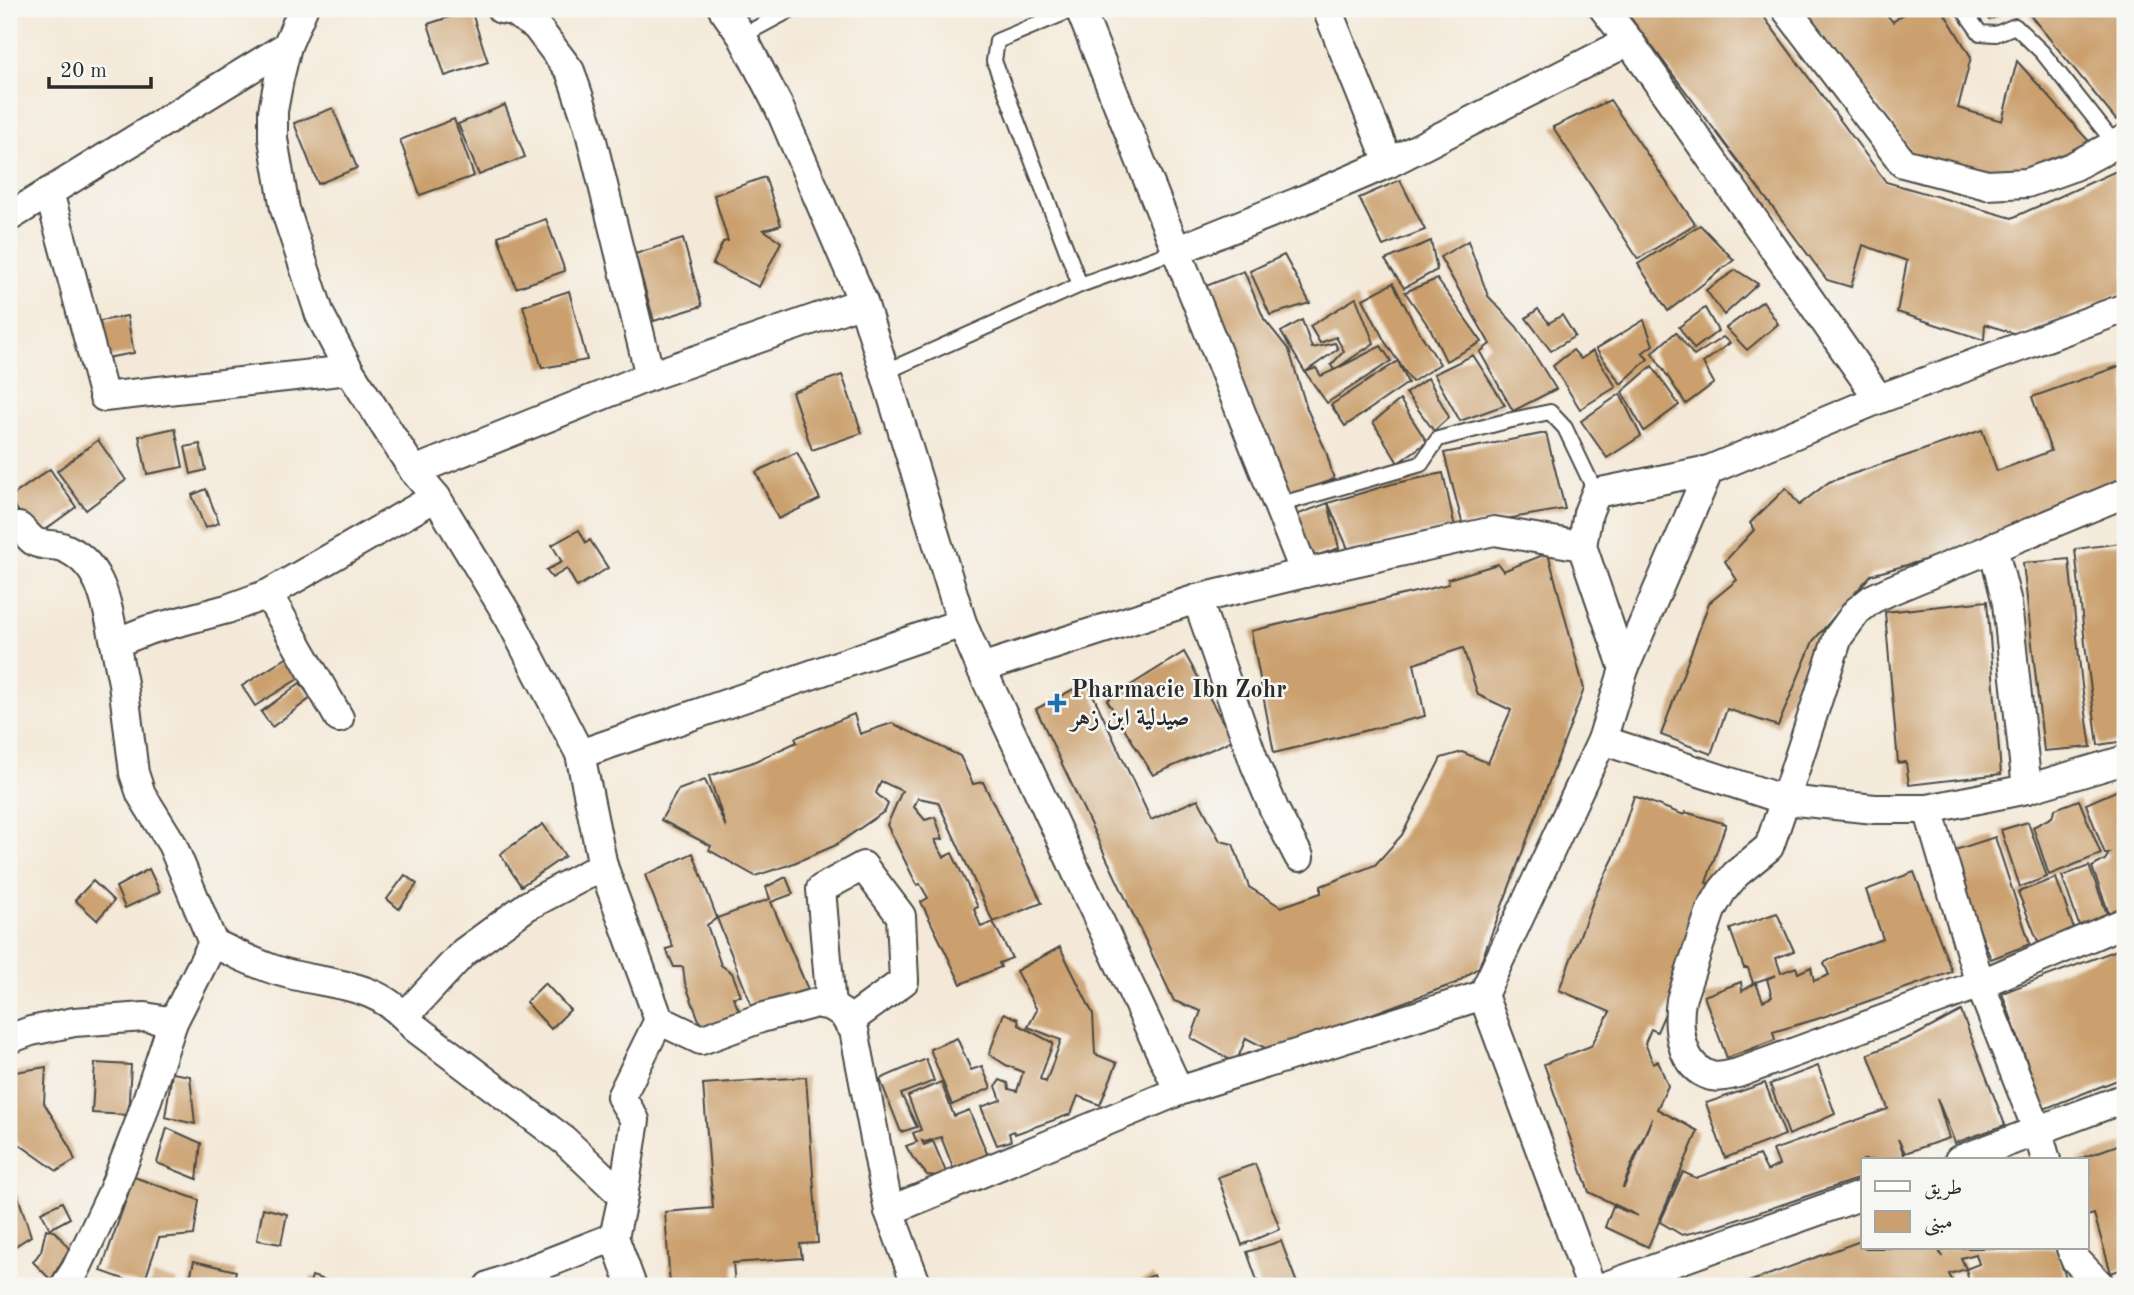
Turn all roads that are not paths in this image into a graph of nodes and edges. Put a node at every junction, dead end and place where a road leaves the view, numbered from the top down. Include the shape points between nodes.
1 (303, 9) edge
2 (502, 9) edge
3 (723, 9) edge
4 (792, 9) edge
5 (1074, 9) edge
6 (1080, 9) edge
7 (1327, 9) edge
8 (1604, 9) edge
9 (1786, 9) edge
10 (1963, 9) edge
11 (742, 36) junction
12 (1629, 41) junction
13 (288, 46) junction
14 (2120, 141) edge
15 (1389, 163) junction
16 (49, 192) junction
17 (9, 217) edge
18 (1178, 250) junction
19 (1080, 285) junction
20 (863, 302) junction
21 (2125, 308) edge
22 (349, 370) junction
23 (885, 372) junction
24 (650, 376) junction
25 (1879, 399) junction
26 (1709, 470) junction
27 (414, 471) junction
28 (1596, 493) junction
29 (2125, 493) edge
30 (436, 497) junction
31 (1278, 505) junction
32 (19, 527) dead end
33 (1582, 546) junction
34 (1993, 547) junction
35 (1305, 573) junction
36 (268, 594) junction
37 (1197, 599) junction
38 (962, 623) junction
39 (115, 643) junction
40 (981, 668) junction
41 (1624, 669) junction
42 (339, 718) dead end
43 (1602, 740) junction
44 (580, 754) junction
45 (2125, 760) edge
46 (2027, 789) junction
47 (1785, 800) junction
48 (1928, 809) junction
49 (1299, 857) dead end
50 (603, 866) junction
51 (2125, 922) edge
52 (213, 943) junction
53 (1980, 984) junction
54 (1483, 995) junction
55 (839, 1014) junction
56 (405, 1016) junction
57 (659, 1020) junction
58 (173, 1022) junction
59 (9, 1039) edge
60 (1179, 1091) junction
61 (2125, 1098) edge
62 (2038, 1132) junction
63 (1965, 1158) edge
64 (2045, 1158) edge
65 (623, 1196) junction
66 (1861, 1196) edge
67 (889, 1211) junction
68 (614, 1237) junction
69 (2072, 1250) edge
70 (65, 1286) edge
71 (489, 1286) edge
72 (632, 1286) edge
73 (917, 1286) edge
74 (1591, 1286) edge
75 (1606, 1286) edge
76 (2101, 1286) edge

1 - 13 street
2 - 24 street via 536,26 570,71 588,124
3 - 11 street
4 - 11 lane
5 - 19 lane via 997,41 994,61
6 - 18 street
7 - 15 street
8 - 12 street
9 - 14 street via 1903,163 1987,185 2027,183 2072,167
10 - 14 lane via 1980,33 1996,34 2015,26
11 - 20 street via 779,107
12 - 15 street
12 - 25 street
13 - 16 street
13 - 22 street via 273,111 277,168 285,209 320,314
15 - 18 street
16 - 17 street
16 - 22 street via 104,397
18 - 19 lane
18 - 31 street
19 - 23 lane
20 - 23 street
20 - 24 street
21 - 25 street
22 - 27 street
23 - 38 street
24 - 27 street
25 - 26 street
26 - 28 street
26 - 41 street
27 - 30 street
28 - 31 lane via 1565,428 1550,412 1438,439 1421,464
28 - 33 street
29 - 34 street
30 - 36 street
30 - 44 street via 510,619
31 - 35 street
32 - 39 street via 36,543 61,547 92,568 104,595
33 - 35 street via 1494,531
33 - 41 street
34 - 46 street via 2007,603
34 - 47 street via 1872,599 1845,625 1831,652
35 - 37 street
36 - 39 street
36 - 42 street
37 - 40 street
37 - 49 street via 1255,764
38 - 40 street
38 - 44 street
39 - 52 street via 134,773 141,794 172,844
40 - 60 street
41 - 43 street
43 - 47 street
43 - 54 street
44 - 50 street
45 - 46 street
46 - 48 street
47 - 48 street
47 - 53 street via 1769,847 1736,874 1711,909 1681,1000 1682,1043 1698,1069 1712,1076 1750,1070
48 - 53 street
50 - 56 street via 527,906 464,952
50 - 57 street
51 - 53 street
52 - 56 street via 272,969 379,996
52 - 58 street
53 - 62 street
54 - 60 street
54 - 74 street
55 - 55 street via 821,889 863,866 901,916 904,981
55 - 57 street via 816,1003 701,1040
55 - 67 street via 854,1030
56 - 65 street via 565,1141
57 - 65 street via 621,1097 635,1120
58 - 59 street via 145,1017 74,1022
58 - 70 street via 112,1193
60 - 67 street
61 - 62 street
62 - 63 street
62 - 64 street
65 - 68 street
66 - 75 street
67 - 73 street
68 - 71 street
68 - 72 street
69 - 76 street

